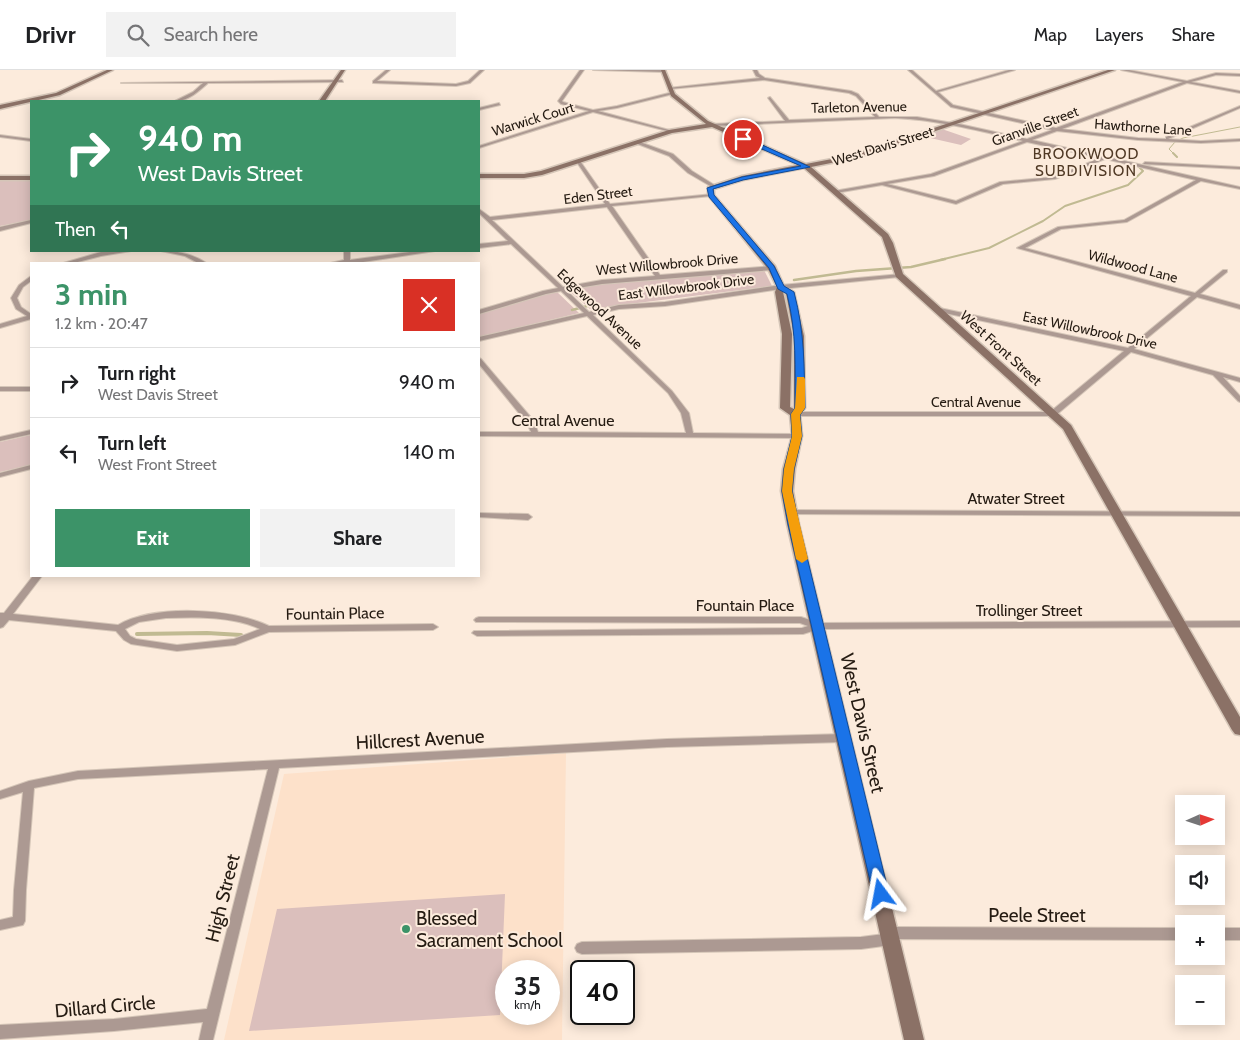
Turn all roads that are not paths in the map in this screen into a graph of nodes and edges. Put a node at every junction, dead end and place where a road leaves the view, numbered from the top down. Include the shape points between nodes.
1 (104, 70) edge
2 (111, 70) edge
3 (343, 70) edge
4 (349, 70) edge
5 (388, 70) edge
6 (482, 70) edge
7 (582, 70) edge
8 (594, 70) edge
9 (755, 70) edge
10 (910, 70) edge
11 (1013, 70) edge
12 (1113, 70) edge
13 (1123, 70) edge
14 (664, 71) edge
15 (1240, 75) edge
16 (764, 79) junction
17 (335, 81) junction
18 (342, 81) junction
19 (207, 82) junction
20 (1187, 82) junction
21 (123, 83) dead end
22 (671, 91) junction
23 (935, 92) junction
24 (1240, 92) edge
25 (770, 98) dead end
26 (179, 100) edge
27 (323, 100) edge
28 (330, 100) edge
29 (498, 104) dead end
30 (0, 106) edge
31 (1240, 107) edge
32 (480, 109) edge
33 (593, 112) junction
34 (983, 114) junction
35 (878, 118) junction
36 (787, 121) junction
37 (953, 124) junction
38 (712, 126) junction
39 (1058, 130) junction
40 (671, 131) junction
41 (0, 136) edge
42 (30, 140) edge
43 (1164, 140) junction
44 (1240, 140) edge
45 (1028, 141) junction
46 (637, 142) junction
47 (480, 147) edge
48 (1104, 158) junction
49 (578, 162) junction
50 (1127, 163) junction
51 (807, 167) junction
52 (1240, 168) edge
53 (480, 176) edge
54 (0, 178) edge
55 (30, 178) edge
56 (1201, 179) junction
57 (881, 185) junction
58 (714, 186) junction
59 (1240, 188) edge
60 (836, 192) junction
61 (711, 196) junction
62 (609, 205) junction
63 (480, 211) edge
64 (488, 219) junction
65 (30, 222) edge
66 (0, 229) edge
67 (511, 242) junction
68 (480, 246) edge
69 (119, 252) edge
70 (170, 252) edge
71 (425, 252) edge
72 (70, 262) edge
73 (201, 262) edge
74 (354, 262) edge
75 (772, 268) junction
76 (897, 270) junction
77 (1225, 271) dead end
78 (658, 276) junction
79 (30, 279) edge
80 (781, 287) junction
81 (560, 288) junction
82 (1196, 296) junction
83 (1240, 307) edge
84 (583, 309) junction
85 (935, 309) junction
86 (480, 312) edge
87 (30, 316) edge
88 (30, 317) edge
89 (0, 326) edge
90 (480, 339) edge
91 (1130, 350) junction
92 (480, 361) edge
93 (1214, 373) junction
94 (1240, 380) edge
95 (0, 389) edge
96 (30, 389) edge
97 (1240, 400) edge
98 (795, 414) junction
99 (1052, 414) junction
100 (30, 432) edge
101 (480, 434) edge
102 (536, 434) junction
103 (690, 435) junction
104 (797, 436) junction
105 (0, 439) edge
106 (30, 467) edge
107 (0, 475) edge
108 (791, 512) junction
109 (1118, 514) junction
110 (1240, 514) edge
111 (480, 515) edge
112 (528, 517) dead end
113 (37, 577) edge
114 (3, 616) edge
115 (479, 620) dead end
116 (1240, 624) edge
117 (0, 625) edge
118 (1180, 625) junction
119 (818, 626) junction
120 (433, 627) dead end
121 (119, 628) junction
122 (268, 629) junction
123 (477, 633) dead end
124 (1240, 730) edge
125 (844, 738) junction
126 (274, 765) junction
127 (29, 785) junction
128 (0, 795) edge
129 (0, 925) edge
130 (1175, 934) edge
131 (1225, 934) edge
132 (1240, 934) edge
133 (890, 936) junction
134 (582, 948) dead end
135 (212, 1015) junction
136 (0, 1032) edge
137 (206, 1040) edge
138 (914, 1040) edge

1 - 30 street via 56,91
2 - 30 street via 58,94
3 - 17 street
4 - 18 street
5 - 6 street via 374,82 456,85 469,82
7 - 33 street via 560,101
8 - 14 street
9 - 16 street
10 - 23 street, Hawthorne Lane
11 - 23 street
12 - 34 street, West Davis Street
13 - 20 street
14 - 22 street
15 - 20 street, Granville Street via 1209,75
16 - 22 street
16 - 35 street via 850,92
17 - 18 street
17 - 19 street
17 - 27 street
18 - 28 street
19 - 21 street
19 - 26 street
20 - 24 street
20 - 39 street, Granville Street
22 - 33 street
22 - 38 street
23 - 34 street, Hawthorne Lane via 952,106
25 - 36 street
29 - 32 street
31 - 43 street
33 - 40 street
33 - 47 street, Warwick Court
34 - 37 street, West Davis Street
34 - 39 street, Hawthorne Lane
35 - 36 street, Tarleton Avenue
35 - 37 street, Tarleton Avenue via 910,117
36 - 38 street, Tarleton Avenue
37 - 45 street, Tarleton Avenue
37 - 51 street, West Davis Street via 854,157
38 - 40 street, Tarleton Avenue
38 - 51 street
39 - 43 street, Hawthorne Lane
39 - 45 street, Granville Street
40 - 46 street, Tarleton Avenue
41 - 42 street
43 - 44 street, Hawthorne Lane
45 - 48 street, Tarleton Avenue
45 - 57 street, Granville Street via 932,175
46 - 49 street, Tarleton Avenue
46 - 58 street via 671,155 690,172
48 - 50 street, Tarleton Avenue
48 - 57 street via 1055,178 1002,183 956,203
49 - 53 street, Tarleton Avenue via 530,175
49 - 62 street
50 - 52 street
50 - 56 street, Tarleton Avenue
51 - 58 street, West Davis Street
51 - 60 street
54 - 55 street
56 - 59 street, Tarleton Avenue
56 - 82 street, Wildwood Lane via 1125,221 1060,228 1020,248
57 - 60 street, Granville Street
58 - 61 street via 710,188
60 - 76 street via 885,236
61 - 62 street, Eden Street
61 - 75 street, West Davis Street
62 - 64 street, Eden Street
62 - 78 street
63 - 64 street, Edgewood Avenue
64 - 67 street, Edgewood Avenue
65 - 66 street
67 - 68 street
67 - 81 street, Edgewood Avenue
69 - 72 street
70 - 73 street
71 - 74 street
75 - 78 street, West Willowbrook Drive
75 - 80 street, West Davis Street
76 - 80 street, East Willowbrook Drive
76 - 85 street, West Front Street
77 - 82 street
78 - 81 street, West Willowbrook Drive
79 - 87 street via 14,298 18,308
80 - 84 street, East Willowbrook Drive via 665,304
80 - 98 street, West Davis Street via 779,292 787,334 786,408
80 - 98 street, West Davis Street via 790,292 800,336 800,408
81 - 84 street, Edgewood Avenue
81 - 86 street, West Willowbrook Drive
82 - 83 street, Wildwood Lane
82 - 91 street
84 - 90 street, East Willowbrook Drive
84 - 103 street, Edgewood Avenue via 670,392 685,413
85 - 91 street, East Willowbrook Drive
85 - 99 street, West Front Street
88 - 89 street
91 - 93 street, East Willowbrook Drive
91 - 99 street
92 - 102 street via 532,422
93 - 94 street, East Willowbrook Drive
93 - 97 street
95 - 96 street
98 - 99 street, Central Avenue
98 - 104 street, West Davis Street
99 - 109 street, West Front Street via 1074,436
100 - 105 street
101 - 102 street, Central Avenue
102 - 103 street, Central Avenue
103 - 104 street, Central Avenue
104 - 108 street, West Davis Street via 788,478
106 - 107 street
108 - 109 street, Atwater Street
108 - 119 street, West Davis Street
109 - 110 street, Atwater Street
109 - 118 street, West Front Street
111 - 112 street
113 - 114 street
114 - 117 street
114 - 121 street, Fountain Place
115 - 119 street, Fountain Place via 801,620
116 - 118 street, Trollinger Street
118 - 119 street, Trollinger Street
118 - 124 street, West Front Street
119 - 123 street, Fountain Place via 803,631
119 - 125 street, West Davis Street
120 - 122 street, Fountain Place
121 - 122 street, Fountain Place via 137,619 184,615 248,620
121 - 122 street, Fountain Place via 134,642 177,648 235,642
125 - 126 street, Hillcrest Avenue via 667,743
125 - 133 street, West Davis Street
126 - 127 street, Hillcrest Avenue via 78,775
126 - 135 street, High Street
127 - 128 street, Hillcrest Avenue
127 - 129 street via 19,921
130 - 133 street, Peele Street
131 - 132 street
133 - 134 street, Peele Street via 851,943
133 - 138 street, West Davis Street
135 - 136 street, Dillard Circle
135 - 137 street, High Street

